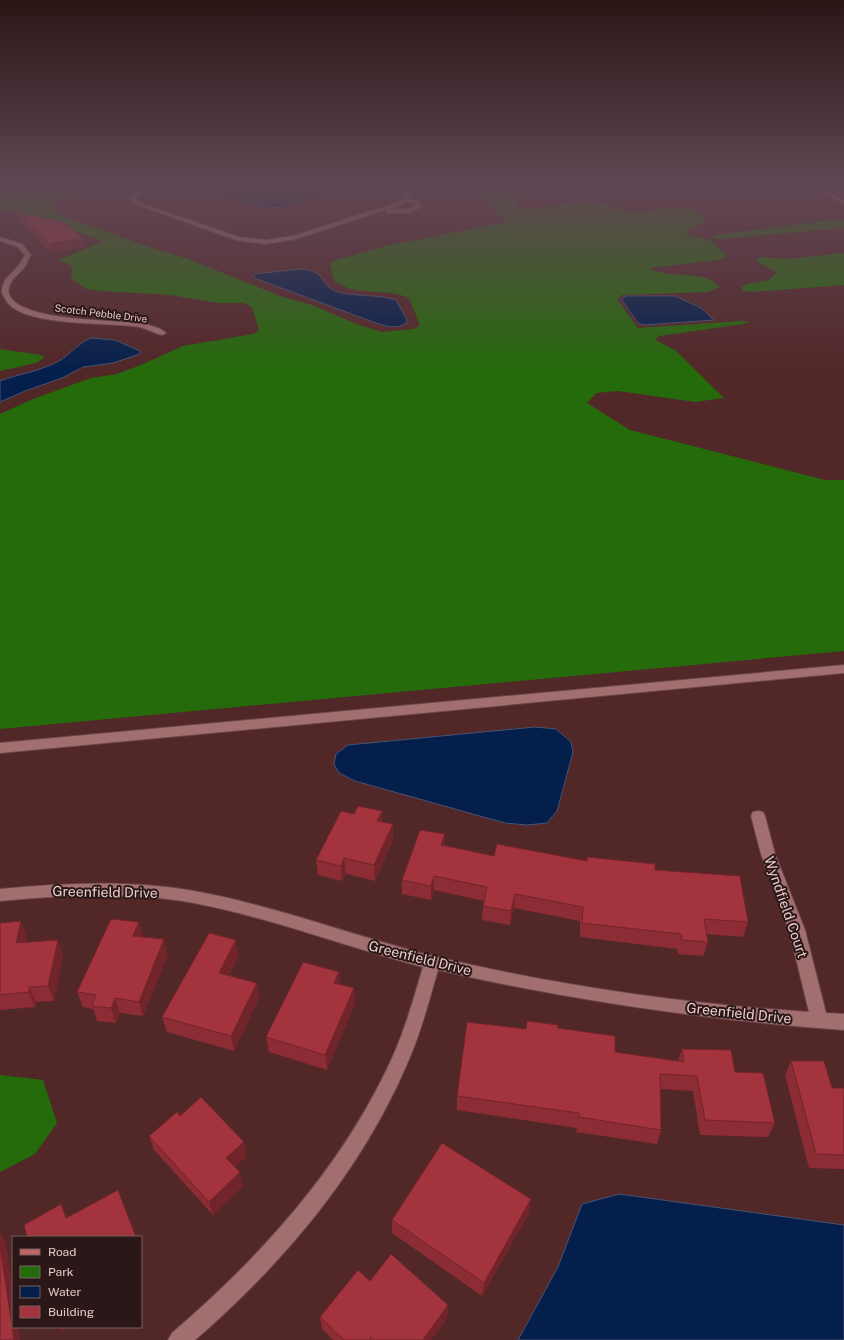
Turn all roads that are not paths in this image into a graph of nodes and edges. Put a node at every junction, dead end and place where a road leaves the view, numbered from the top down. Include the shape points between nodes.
1 (22, 247) edge
2 (162, 333) dead end
3 (844, 670) edge
4 (0, 748) edge
5 (758, 816) dead end
6 (0, 895) edge
7 (432, 962) junction
8 (820, 1021) junction
9 (844, 1022) edge
10 (179, 1340) edge

1 - 2 street, Scotch Pebble Drive via 28,255 24,264 6,284 5,293 11,304 30,313 63,320 140,326
3 - 4 street
5 - 8 street, Wyndfield Court via 768,854 797,930
6 - 7 street, Greenfield Drive via 58,889 104,889 192,897 257,911
7 - 8 street, Greenfield Drive via 615,999 717,1012
7 - 10 street via 396,1070 358,1140 307,1214 215,1311
8 - 9 street, Greenfield Drive

